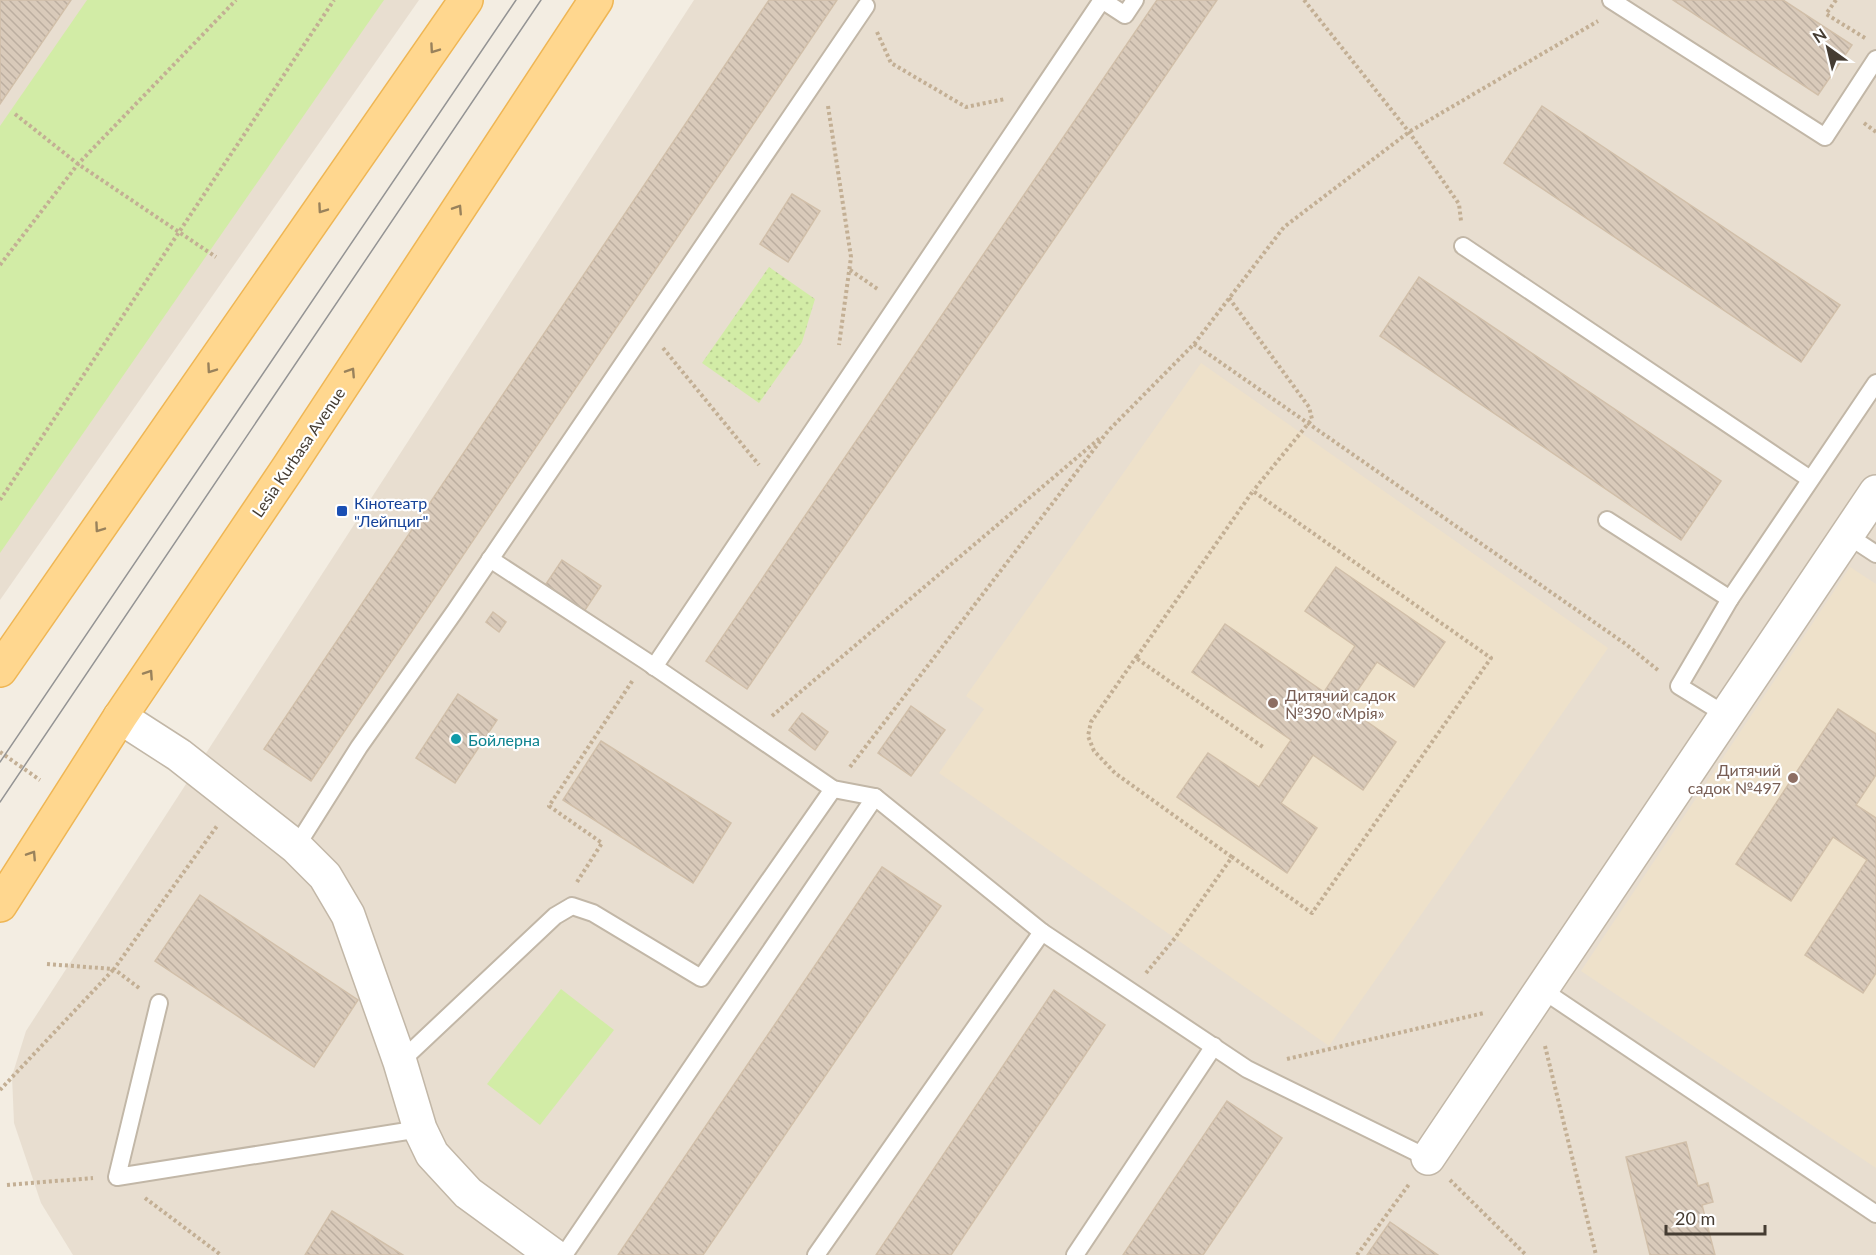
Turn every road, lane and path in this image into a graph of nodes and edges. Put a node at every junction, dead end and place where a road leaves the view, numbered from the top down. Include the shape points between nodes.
1 (236, 0) edge
2 (334, 0) edge
3 (466, 0) edge
4 (596, 0) edge
5 (1102, 0) edge
6 (1135, 0) edge
7 (1304, 0) edge
8 (1836, 0) edge
9 (1616, 3) edge
10 (866, 6) joint
11 (1866, 38) dead end
12 (1876, 59) edge
13 (822, 70) junction
14 (1041, 91) junction
15 (15, 114) dead end
16 (1409, 132) junction
17 (78, 164) junction
18 (179, 232) junction
19 (1463, 246) joint
20 (216, 257) dead end
21 (0, 265) edge
22 (850, 270) junction
23 (1229, 298) junction
24 (898, 304) junction
25 (647, 329) junction
26 (1194, 344) junction
27 (838, 350) dead end
28 (1876, 382) edge
29 (1309, 424) junction
30 (1108, 431) junction
31 (1810, 479) junction
32 (777, 487) junction
33 (1253, 491) junction
34 (1876, 492) edge
35 (0, 500) edge
36 (1607, 520) dead end
37 (1848, 535) junction
38 (1876, 554) edge
39 (490, 559) junction
40 (1730, 599) junction
41 (1136, 658) junction
42 (650, 664) junction
43 (0, 670) edge
44 (1679, 686) junction
45 (1726, 715) junction
46 (120, 717) junction
47 (752, 734) junction
48 (1263, 747) dead end
49 (0, 752) edge
50 (41, 781) dead end
51 (833, 789) junction
52 (875, 797) junction
53 (236, 801) junction
54 (296, 847) junction
55 (1232, 857) junction
56 (0, 904) edge
57 (555, 916) junction
58 (1042, 932) junction
59 (47, 964) dead end
60 (114, 969) junction
61 (1131, 992) junction
62 (1538, 995) junction
63 (159, 1003) joint
64 (1214, 1046) junction
65 (400, 1062) junction
66 (1247, 1069) junction
67 (0, 1090) edge
68 (420, 1129) junction
69 (1428, 1158) junction
70 (117, 1177) junction
71 (7, 1185) dead end
72 (1876, 1214) edge
73 (221, 1255) edge
74 (553, 1255) edge
75 (564, 1255) edge
76 (816, 1255) edge
77 (1075, 1255) edge
78 (1357, 1255) edge
79 (1526, 1255) edge
80 (1596, 1255) edge

1 - 17 path
2 - 18 path
3 -> 43 main road
46 -> 4 main road, Lesia Kurbasa Avenue
5 - 6 lane via 1125,15
5 - 14 lane
7 - 16 path
8 - 11 path via 1826,14
9 - 12 lane via 1825,137
9 - 16 path
10 - 13 lane
10 - 14 path via 891,63 966,107
13 - 22 path
13 - 25 lane
14 - 24 lane
15 - 17 path
16 - 19 path via 1459,204
16 - 23 path via 1284,226
17 - 18 path
17 - 21 path
18 - 20 path
18 - 35 path
19 - 31 lane
22 - 24 path
22 - 27 path
23 - 26 path
23 - 29 path via 1309,407
24 - 32 lane
25 - 32 path
25 - 39 lane
26 - 29 path
26 - 30 path
28 - 31 lane
29 - 33 path
29 - 44 path via 1627,645
30 - 47 path
30 - 51 path
31 - 40 lane
32 - 42 lane
33 - 41 path
33 - 55 path via 1491,658 1312,913
34 - 37 street
36 - 40 lane
37 - 38 lane
37 - 45 street
39 - 42 lane
39 - 54 lane
40 - 44 lane
41 - 48 path
41 - 55 path via 1091,722 1088,736 1094,751 1115,772
42 - 47 lane
42 - 57 path via 549,806 602,843
44 - 45 lane
45 - 62 street
46 - 53 street via 179,755
56 -> 46 main road, Lesia Kurbasa Avenue
47 - 51 lane
49 - 50 path
51 - 52 lane
51 - 57 lane via 701,978 593,913 572,906
52 - 58 lane
52 - 75 lane
53 - 54 street
53 - 60 path
54 - 65 street via 325,876 348,915
55 - 61 path
57 - 65 lane
58 - 61 lane
58 - 76 lane
59 - 60 path
60 - 63 path
60 - 67 path
61 - 64 lane
62 - 66 path
62 - 69 street
62 - 72 lane
62 - 80 path
63 - 70 lane
64 - 66 lane
64 - 77 lane
65 - 68 street
66 - 69 lane
68 - 70 lane
68 - 74 street via 432,1154 468,1193
69 - 78 path
69 - 79 path
70 - 71 path
70 - 73 path

